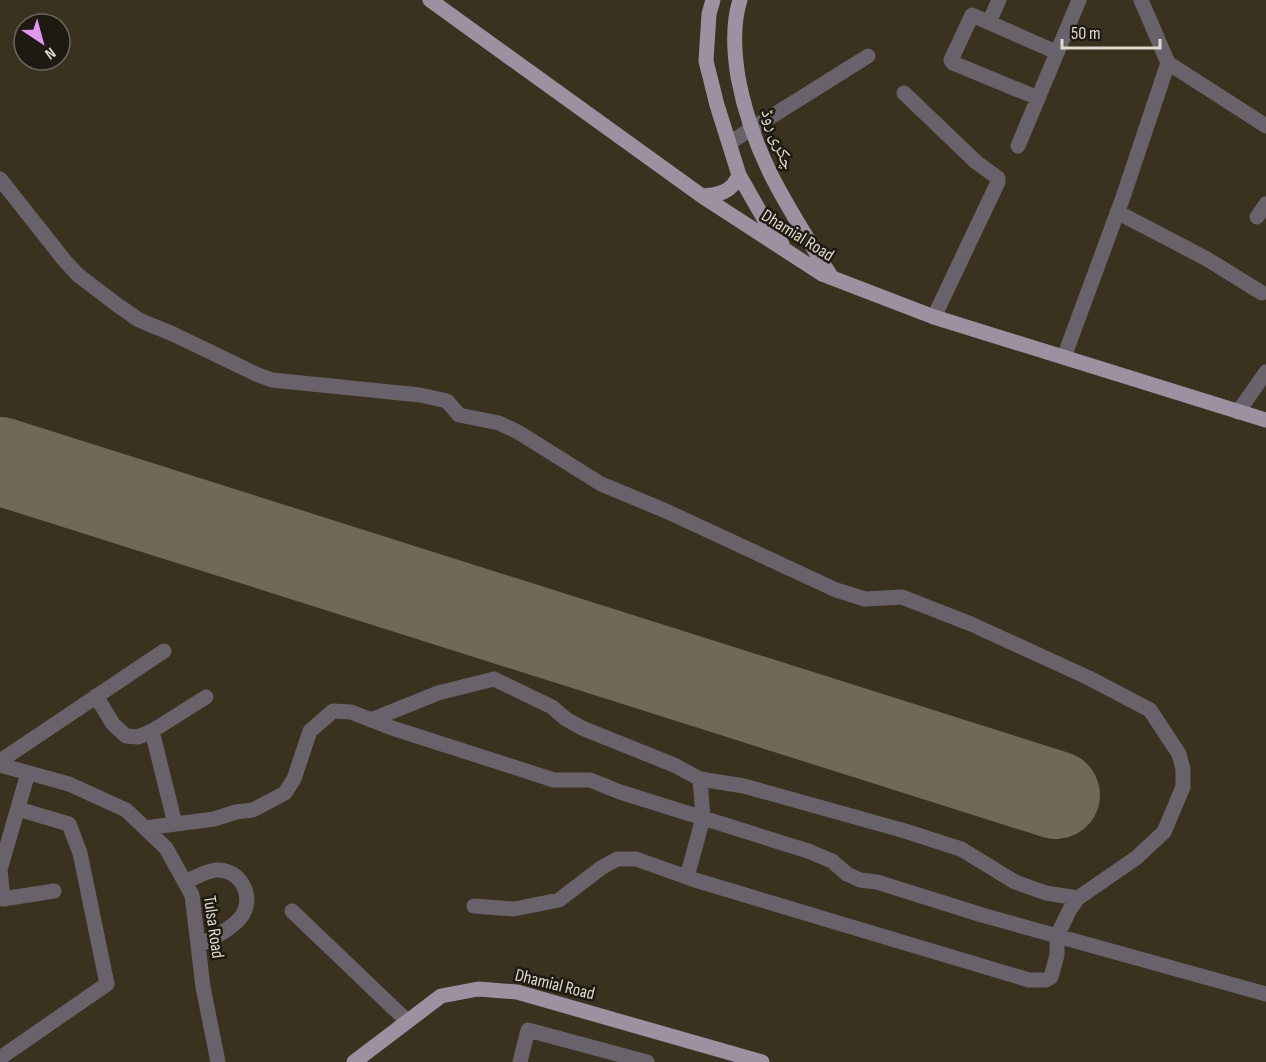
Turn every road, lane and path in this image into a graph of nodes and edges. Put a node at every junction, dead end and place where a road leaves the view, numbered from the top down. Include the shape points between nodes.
1 (430, 0) edge
2 (713, 0) edge
3 (740, 0) edge
4 (1079, 0) edge
5 (1141, 0) edge
6 (996, 1) edge
7 (989, 22) junction
8 (1056, 52) junction
9 (868, 56) dead end
10 (1168, 63) junction
11 (904, 93) dead end
12 (1038, 98) junction
13 (1266, 126) edge
14 (750, 129) junction
15 (729, 143) junction
16 (1018, 146) dead end
17 (739, 175) junction
18 (0, 179) edge
19 (702, 196) junction
20 (1266, 204) edge
21 (1117, 212) junction
22 (1257, 217) dead end
23 (789, 254) junction
24 (832, 278) junction
25 (1262, 293) dead end
26 (934, 317) junction
27 (1064, 357) junction
28 (1266, 372) edge
29 (1238, 411) junction
30 (1266, 420) edge
31 (164, 651) dead end
32 (96, 696) junction
33 (206, 696) dead end
34 (371, 720) junction
35 (152, 731) junction
36 (0, 763) edge
37 (28, 773) junction
38 (700, 779) junction
39 (18, 809) junction
40 (703, 818) junction
41 (175, 824) junction
42 (145, 828) junction
43 (687, 877) junction
44 (185, 882) junction
45 (54, 891) dead end
46 (1078, 898) junction
47 (474, 906) dead end
48 (292, 911) dead end
49 (1057, 936) junction
50 (198, 946) junction
51 (1266, 994) edge
52 (407, 1021) junction
53 (0, 1058) edge
54 (218, 1062) edge
55 (354, 1062) edge
56 (520, 1062) edge
57 (647, 1062) edge
58 (762, 1062) edge

1 - 19 main road, Dhamial Road
2 - 15 main road via 706,61
3 - 14 main road, چکری روڈ via 735,55
4 - 8 street
5 - 10 street
6 - 7 street
7 - 8 street
7 - 12 street via 970,16 951,62
8 - 12 street
9 - 14 street
10 - 13 street
10 - 21 street
11 - 26 street via 998,178
12 - 16 street
14 - 15 street
14 - 24 main road, چکری روڈ via 778,190
15 - 17 main road
17 - 19 main road via 727,191
17 - 23 main road
18 - 46 street via 78,275 139,320 256,375 447,401 459,415 500,423 602,484 836,590 865,599 902,597 971,624 1150,710 1179,754 1183,787 1177,803 1156,841
19 - 23 main road, Dhamial Road
20 - 22 street
21 - 25 street
21 - 27 street
23 - 24 main road, Dhamial Road
24 - 26 main road, Dhamial Road
26 - 27 main road, Dhamial Road
27 - 29 main road, Dhamial Road
28 - 29 street
29 - 30 main road, Dhamial Road
31 - 32 street
32 - 35 street via 113,724 126,736
32 - 36 street
33 - 35 street
34 - 38 street via 438,693 494,679 552,707 582,728
34 - 40 street via 554,780 590,780
34 - 41 street via 351,712 333,711 310,731 294,779 285,793 253,810
35 - 41 street
36 - 37 street, Tulsa Road
37 - 39 street
37 - 42 street, Tulsa Road via 69,784 126,810
38 - 40 street
38 - 46 street via 744,786 905,831 961,849 1016,882 1046,893
39 - 45 street via 0,870 3,899
39 - 53 street via 69,824 80,853 107,984
40 - 43 street
40 - 49 street via 808,851 860,880
41 - 42 street
42 - 44 street, Tulsa Road via 166,848
43 - 47 street via 636,859 617,859 559,900 514,909
43 - 49 street via 1029,980 1046,980 1051,976
44 - 50 street, Tulsa Road via 192,895
44 - 50 street via 220,870 238,878 247,894 241,917 217,937
46 - 49 street
48 - 52 street
49 - 51 street
50 - 54 street, Tulsa Road
52 - 55 main road, Dhamial Road
52 - 58 main road, Dhamial Road via 441,996 478,989 517,992
56 - 57 street via 528,1030

